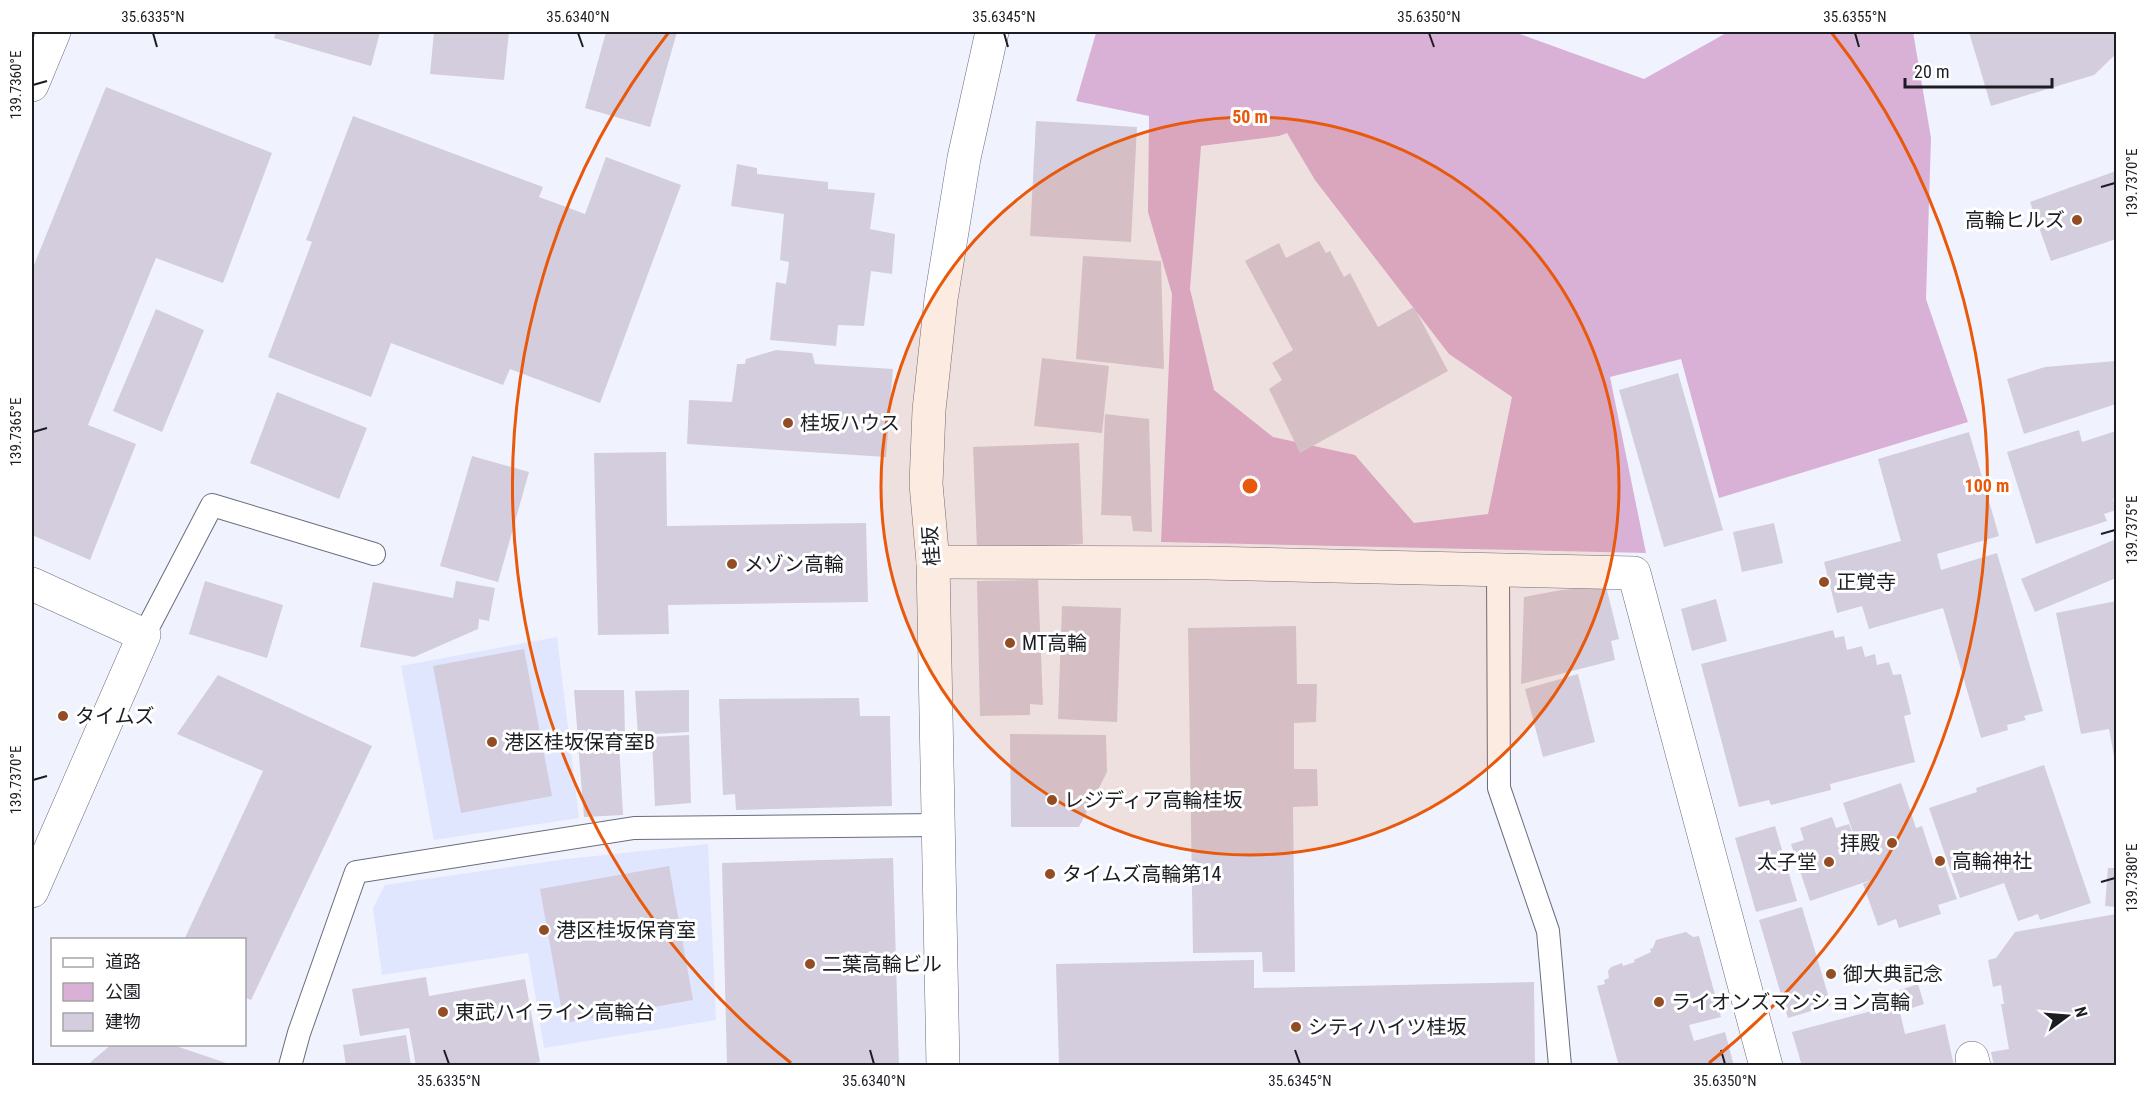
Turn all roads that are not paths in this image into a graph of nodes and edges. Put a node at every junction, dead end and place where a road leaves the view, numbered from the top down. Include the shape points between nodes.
1 (54, 32) edge
2 (992, 32) edge
3 (32, 85) edge
4 (374, 554) dead end
5 (933, 562) junction
6 (1498, 569) junction
7 (32, 584) edge
8 (144, 635) junction
9 (939, 825) junction
10 (32, 891) edge
11 (290, 1065) edge
12 (943, 1065) edge
13 (1560, 1065) edge
14 (1766, 1065) edge

1 - 3 street
2 - 5 street, 桂坂 via 964,158 941,299 926,484
4 - 8 lane via 212,505
5 - 6 street
5 - 9 street, 桂坂
6 - 13 lane via 1499,788 1548,931
6 - 14 street via 1634,573
7 - 8 street
8 - 10 street
9 - 11 lane via 634,828 356,872
9 - 12 street, 桂坂

